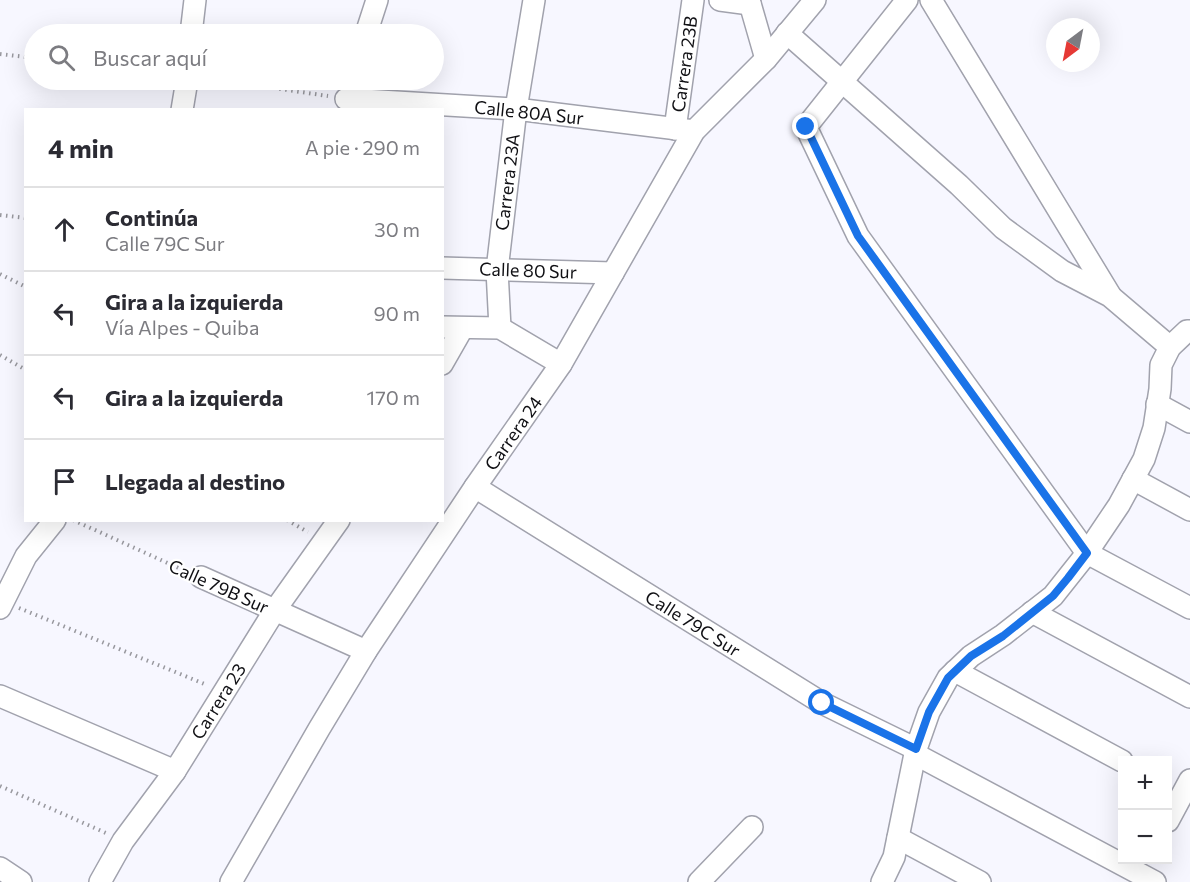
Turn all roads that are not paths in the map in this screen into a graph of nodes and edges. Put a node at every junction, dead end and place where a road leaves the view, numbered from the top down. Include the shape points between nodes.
1 (195, 0) edge
2 (377, 0) edge
3 (534, 0) edge
4 (693, 0) edge
5 (720, 0) edge
6 (815, 0) edge
7 (907, 0) edge
8 (932, 0) edge
9 (750, 2) edge
10 (192, 24) edge
11 (369, 24) edge
12 (787, 33) junction
13 (766, 58) junction
14 (842, 82) junction
15 (185, 90) edge
16 (348, 96) edge
17 (182, 108) edge
18 (516, 109) junction
19 (685, 130) junction
20 (444, 268) edge
21 (497, 270) junction
22 (613, 273) junction
23 (1110, 296) junction
24 (452, 328) edge
25 (500, 328) junction
26 (1190, 331) edge
27 (1170, 347) junction
28 (444, 357) edge
29 (561, 364) junction
30 (1157, 404) junction
31 (1190, 422) edge
32 (1133, 479) junction
33 (475, 487) junction
34 (1190, 510) edge
35 (53, 522) edge
36 (338, 522) edge
37 (1087, 553) junction
38 (201, 577) road end
39 (2, 605) edge
40 (1190, 608) edge
41 (275, 610) junction
42 (1032, 612) junction
43 (366, 651) junction
44 (955, 671) junction
45 (0, 696) edge
46 (1190, 697) edge
47 (916, 752) junction
48 (1118, 759) edge
49 (175, 771) junction
50 (1182, 789) edge
51 (1172, 810) edge
52 (752, 827) dead end
53 (898, 838) junction
54 (0, 868) edge
55 (1143, 874) edge
56 (21, 882) edge
57 (100, 882) edge
58 (231, 882) edge
59 (699, 882) edge
60 (882, 882) edge
61 (980, 882) edge

1 - 10 street
2 - 11 street
3 - 18 street, Carrera 23A
4 - 19 street, Carrera 23B
5 - 9 street
6 - 12 street, Carrera 24
7 - 14 street
8 - 23 street
9 - 13 street
12 - 13 street, Carrera 24
12 - 14 street
13 - 19 street, Carrera 24
14 - 23 street via 1003,228 1062,271
14 - 37 street via 806,127 858,236
15 - 17 street
16 - 18 street, Calle 80A Sur
18 - 19 street, Calle 80A Sur
18 - 21 street, Carrera 23A
19 - 22 street, Carrera 24
20 - 21 street, Calle 80 Sur
21 - 22 street, Calle 80 Sur
21 - 25 street, Carrera 23A
22 - 29 street, Carrera 24
23 - 27 street
24 - 25 street
24 - 28 street
25 - 29 street
26 - 27 street
27 - 30 street via 1161,365
29 - 33 street, Carrera 24
30 - 31 street
30 - 32 street via 1154,428
32 - 34 street
32 - 37 street
33 - 43 street, Carrera 24
33 - 47 street, Calle 79C Sur via 822,703
35 - 39 street via 26,556
36 - 41 street, Carrera 23
37 - 40 street
37 - 42 street via 1053,596
38 - 41 street, Calle 79B Sur
41 - 43 street, Calle 79B Sur
41 - 49 street, Carrera 23
42 - 44 street
42 - 46 street
43 - 58 street, Carrera 24
44 - 47 street via 929,712
44 - 48 street
45 - 49 street
47 - 53 street
47 - 55 street, Calle 79C Sur
49 - 57 street, Carrera 23 via 123,841
50 - 51 street
52 - 59 street
53 - 60 street
53 - 61 street
54 - 56 street

